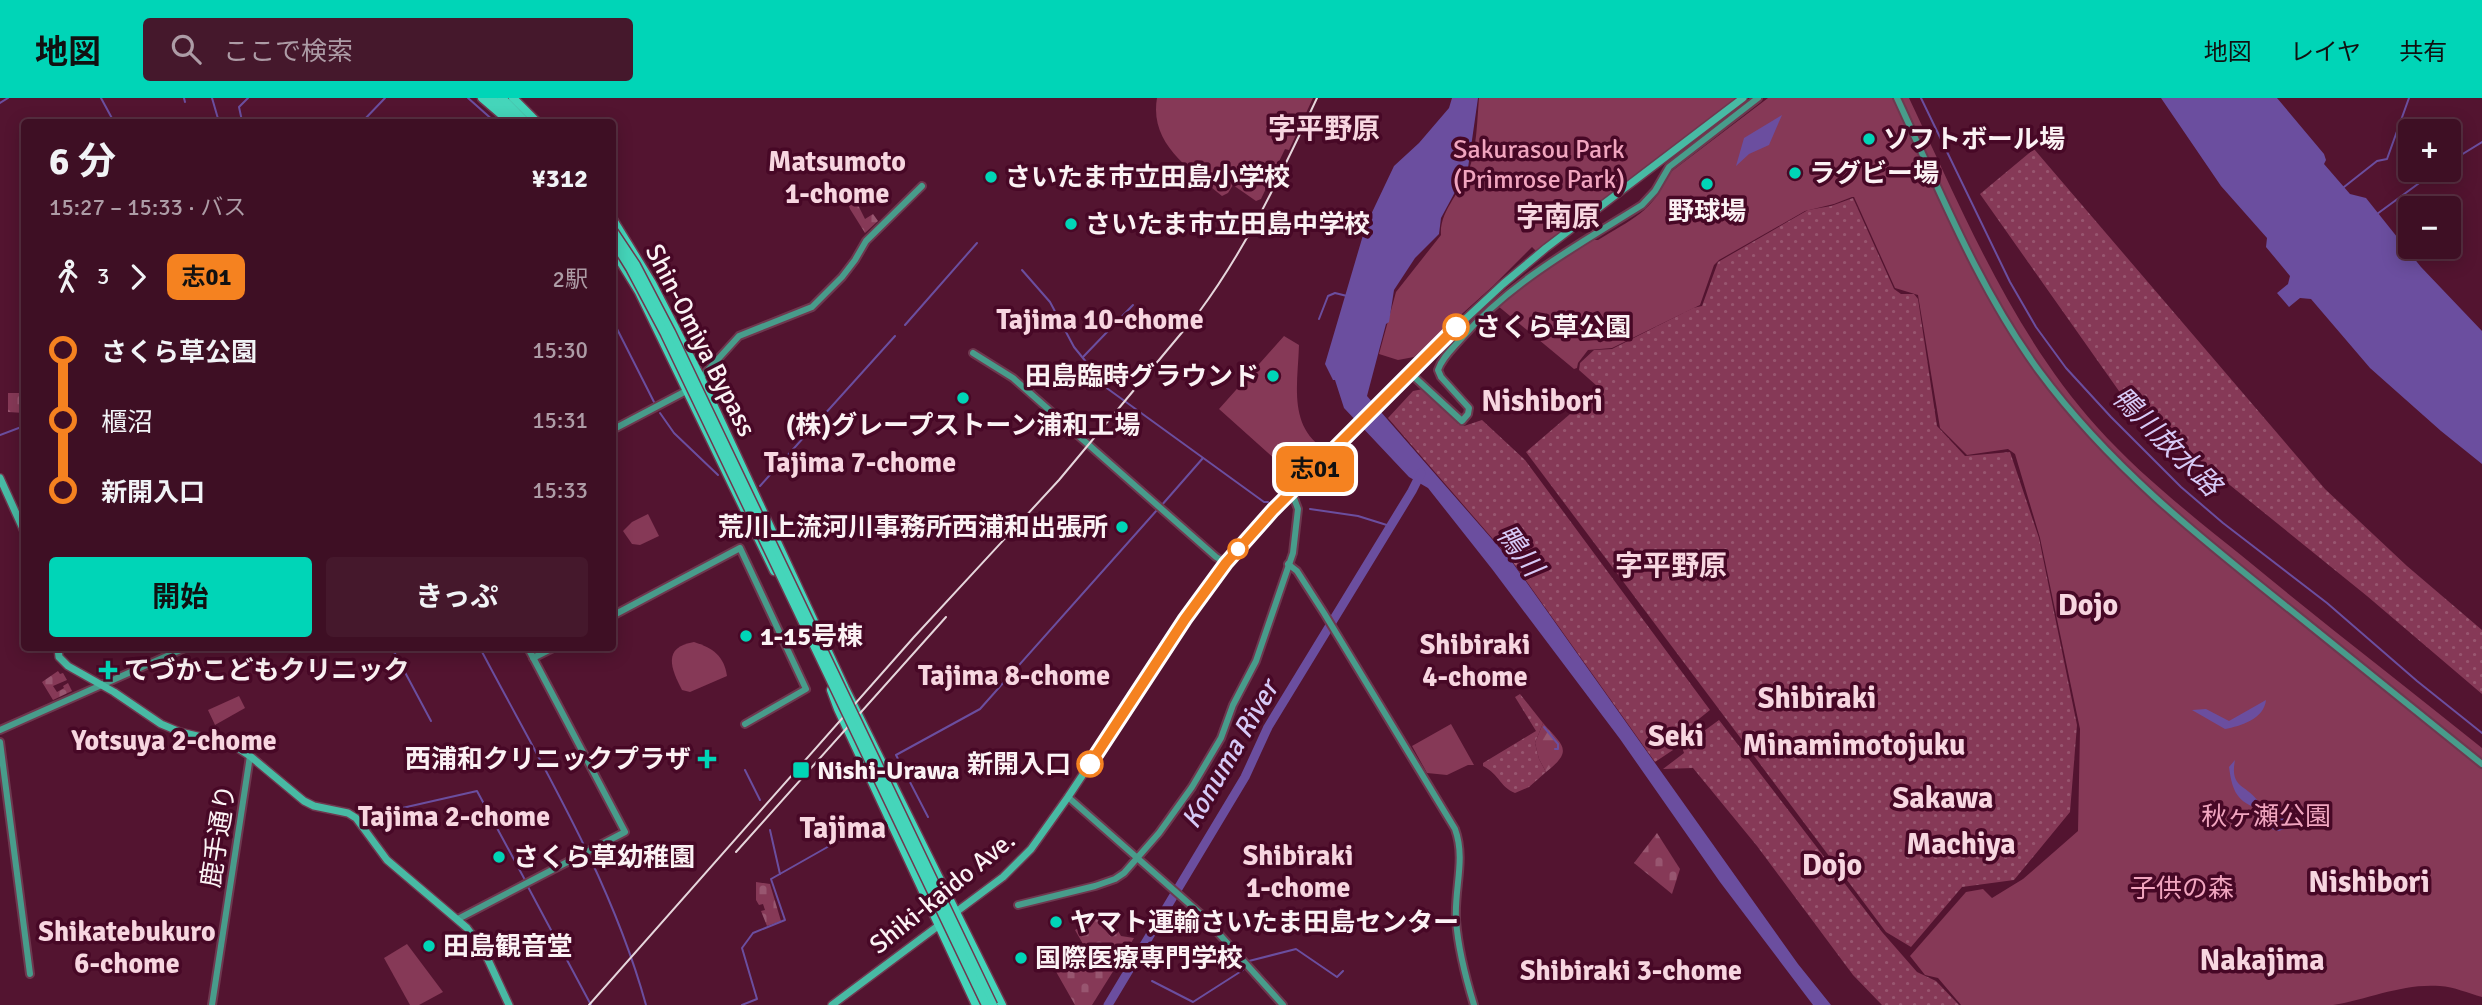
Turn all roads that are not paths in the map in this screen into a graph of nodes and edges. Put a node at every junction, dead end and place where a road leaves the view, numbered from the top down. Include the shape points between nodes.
1 (482, 98) edge
2 (492, 98) edge
3 (502, 98) edge
4 (513, 98) edge
5 (518, 98) edge
6 (1743, 98) edge
7 (1758, 98) edge
8 (1897, 98) edge
9 (506, 119) edge
10 (514, 119) edge
11 (529, 119) edge
12 (530, 119) edge
13 (531, 119) edge
14 (922, 186) dead end
15 (616, 224) edge
16 (616, 236) edge
17 (616, 245) edge
18 (616, 255) edge
19 (973, 353) dead end
20 (1409, 373) junction
21 (701, 378) junction
22 (687, 391) junction
23 (616, 428) edge
24 (0, 478) edge
25 (1292, 493) junction
26 (21, 524) edge
27 (1226, 563) junction
28 (1289, 564) junction
29 (616, 614) edge
30 (59, 651) edge
31 (178, 651) edge
32 (530, 651) edge
33 (547, 651) edge
34 (534, 658) junction
35 (101, 685) junction
36 (845, 688) junction
37 (834, 694) junction
38 (746, 724) dead end
39 (0, 730) edge
40 (0, 742) edge
41 (250, 755) junction
42 (2482, 764) edge
43 (1068, 797) junction
44 (1137, 858) junction
45 (945, 901) dead end
46 (1018, 905) dead end
47 (936, 906) dead end
48 (957, 912) junction
49 (458, 919) junction
50 (939, 925) junction
51 (960, 933) dead end
52 (951, 938) dead end
53 (30, 974) dead end
54 (212, 1005) edge
55 (509, 1005) edge
56 (832, 1005) edge
57 (976, 1005) edge
58 (984, 1005) edge
59 (994, 1005) edge
60 (1002, 1005) edge
61 (1283, 1005) edge
62 (1474, 1005) edge

1 - 9 highway
2 - 10 highway
3 - 11 highway
4 - 12 highway
5 - 13 highway
6 - 20 main road via 1503,284
7 - 20 street via 1668,167 1646,201 1526,279 1476,322 1438,370 1469,408 1462,421
8 - 42 street via 1997,308 2037,369 2087,431 2173,515
14 - 21 street via 866,241 820,301 739,336
15 - 21 highway, Shin-Omiya Bypass
16 - 59 highway, bridge via 677,344
17 - 58 highway, bridge via 665,334
18 - 22 highway, Shin-Omiya Bypass
19 - 27 street via 1013,378
20 - 25 main road, Shiki-kaido Ave.
21 - 22 street
21 - 36 highway, Shin-Omiya Bypass
22 - 23 street
22 - 37 highway, Shin-Omiya Bypass
24 - 26 main road
25 - 27 main road, Shiki-kaido Ave.
25 - 28 street via 1298,509
27 - 43 main road, Shiki-kaido Ave.
28 - 44 street via 1256,661 1221,738 1192,787
28 - 62 street via 1324,612 1455,829 1461,861 1456,923
29 - 38 street via 740,548 806,690
30 - 35 main road via 64,663
31 - 35 street
32 - 34 street
33 - 34 street
34 - 49 street via 625,832
35 - 39 street
35 - 41 main road via 171,729 232,744
36 - 45 highway
36 - 48 highway
37 - 47 highway
37 - 50 highway
40 - 53 street
41 - 49 main road via 304,801 356,818 387,860
41 - 54 street, 鹿手通り
43 - 44 street
43 - 48 main road, Shiki-kaido Ave. via 1021,861
44 - 46 street via 1115,879
44 - 61 street via 1202,915
48 - 50 main road, Shiki-kaido Ave.
48 - 60 highway
49 - 55 main road via 484,951
50 - 56 main road, Shiki-kaido Ave.
50 - 57 highway
51 - 59 highway
52 - 58 highway

